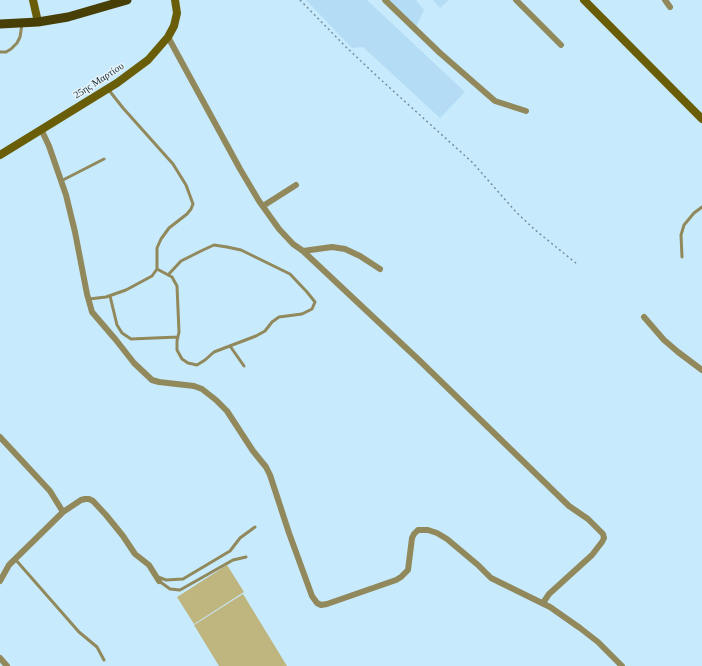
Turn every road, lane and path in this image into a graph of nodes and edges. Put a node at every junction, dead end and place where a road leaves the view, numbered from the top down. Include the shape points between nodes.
1 (33, 0) edge
2 (126, 0) edge
3 (175, 0) edge
4 (300, 0) edge
5 (385, 0) edge
6 (516, 0) edge
7 (584, 0) edge
8 (665, 0) edge
9 (670, 7) dead end
10 (38, 22) junction
11 (22, 23) junction
12 (0, 24) edge
13 (168, 37) junction
14 (561, 45) dead end
15 (0, 52) edge
16 (108, 89) junction
17 (526, 111) dead end
18 (702, 119) edge
19 (41, 129) junction
20 (0, 155) edge
21 (104, 159) dead end
22 (61, 181) junction
23 (296, 185) dead end
24 (263, 206) junction
25 (702, 207) edge
26 (303, 251) junction
27 (682, 257) dead end
28 (577, 264) dead end
29 (157, 269) junction
30 (380, 269) dead end
31 (168, 275) junction
32 (110, 296) junction
33 (88, 299) junction
34 (644, 317) dead end
35 (178, 337) junction
36 (230, 346) junction
37 (244, 366) dead end
38 (702, 370) edge
39 (0, 437) edge
40 (63, 512) junction
41 (255, 527) dead end
42 (246, 557) dead end
43 (15, 559) junction
44 (158, 579) junction
45 (0, 581) edge
46 (542, 604) junction
47 (0, 658) edge
48 (104, 660) dead end
49 (7, 666) edge
50 (622, 666) edge

1 - 10 main road
2 - 10 main road via 68,17
3 - 13 main road, 25ης Μαρτίου via 176,20
4 - 28 path via 380,80 474,163 516,212
5 - 17 street via 495,101
6 - 14 street
7 - 18 main road
8 - 9 street
10 - 11 main road
11 - 12 main road
11 - 15 lane via 17,43 6,52
13 - 16 main road, 25ης Μαρτίου via 148,60
13 - 24 street
16 - 19 main road, 25ης Μαρτίου
16 - 29 lane via 173,164 186,185 193,204 161,239
19 - 20 main road, 25ης Μαρτίου
19 - 22 street
21 - 22 lane
22 - 33 street via 75,232
23 - 24 street
24 - 26 street via 279,229
25 - 27 lane via 684,225 681,235
26 - 30 street via 332,247 345,249
26 - 46 street via 569,506 588,519 603,534 602,542 592,555
29 - 31 lane
29 - 32 lane via 152,276
31 - 35 lane via 177,286
31 - 36 lane via 181,261 202,250 214,245 227,247 241,250 290,274 314,302 312,310 279,317 256,336
32 - 33 lane
32 - 35 lane via 117,325 122,333 131,339
33 - 46 street via 92,312 134,363 152,380 202,389 235,421 270,475 312,596 317,603 327,604 402,577 408,570 412,538 418,530 422,530 437,533 447,539 495,581
34 - 38 street via 664,340
35 - 36 lane via 177,350 182,359 197,365 214,352
36 - 37 lane
39 - 40 street via 50,491
40 - 43 street
40 - 44 street via 81,500 93,501 135,554 149,565
41 - 44 lane via 240,538 230,550 183,579
42 - 44 lane via 233,560 180,590 170,589
43 - 45 street
43 - 48 lane via 79,632 96,647
46 - 50 street via 586,632
47 - 49 street

